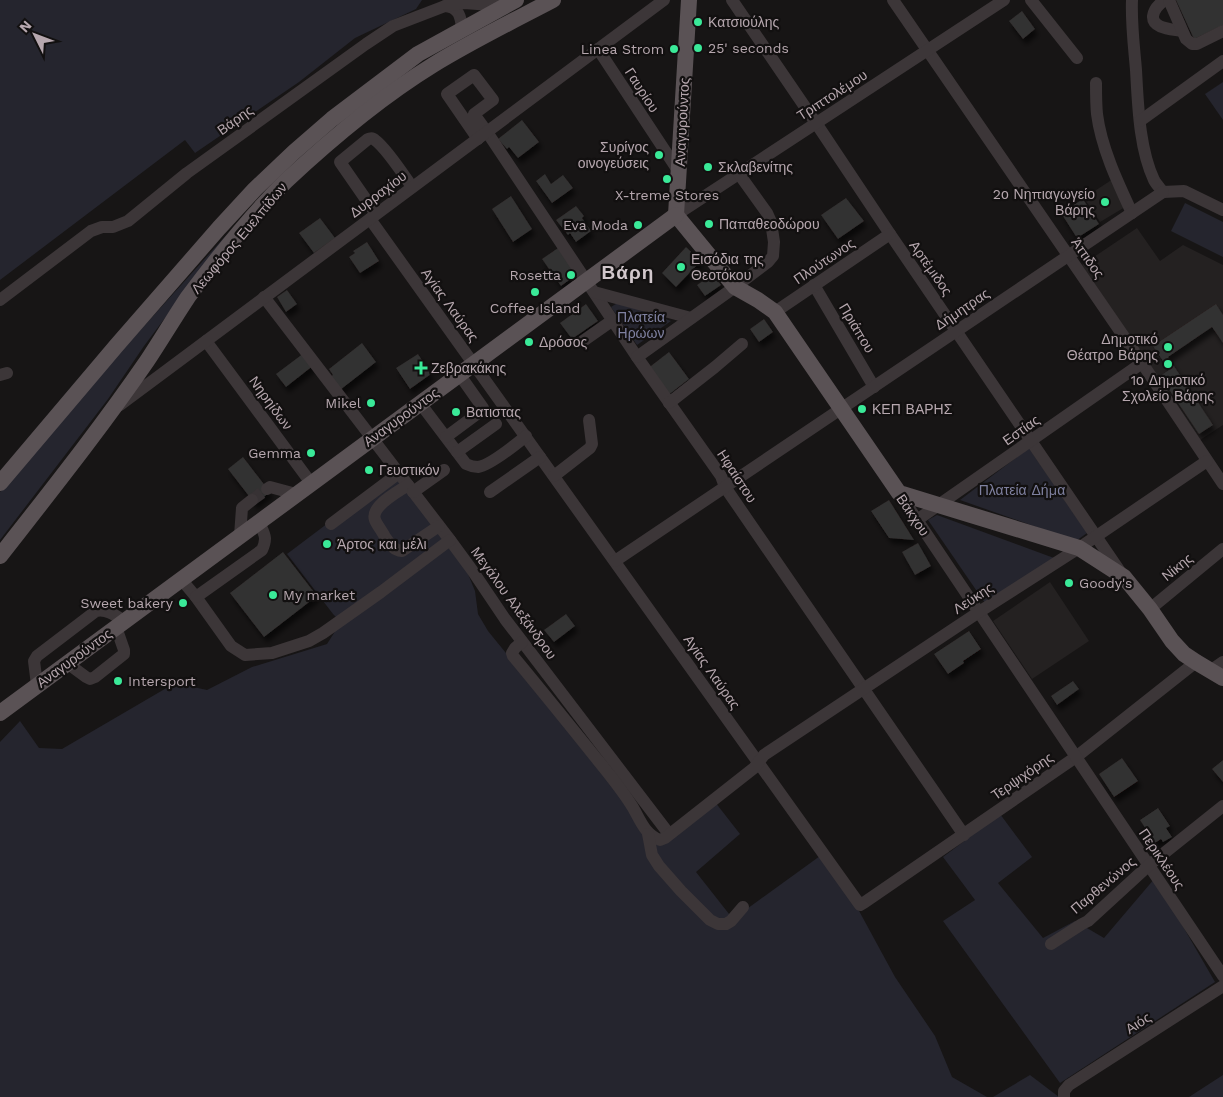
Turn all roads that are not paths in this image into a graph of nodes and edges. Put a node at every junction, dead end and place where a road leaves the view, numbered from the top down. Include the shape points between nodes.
1 (553, 0) edge
2 (664, 0) edge
3 (689, 0) edge
4 (732, 0) edge
5 (893, 0) edge
6 (1004, 0) edge
7 (1031, 0) edge
8 (1132, 0) edge
9 (1165, 0) edge
10 (1168, 0) edge
11 (465, 2) edge
12 (510, 3) edge
13 (445, 6) junction
14 (462, 29) junction
15 (1182, 31) junction
16 (1223, 32) edge
17 (598, 49) junction
18 (927, 51) junction
19 (1077, 58) dead end
20 (1223, 61) edge
21 (1096, 83) dead end
22 (1140, 121) junction
23 (816, 123) junction
24 (483, 135) junction
25 (327, 145) junction
26 (340, 162) junction
27 (679, 172) junction
28 (739, 174) junction
29 (412, 187) junction
30 (1163, 192) junction
31 (1223, 210) edge
32 (1132, 213) junction
33 (676, 215) junction
34 (373, 217) junction
35 (890, 234) junction
36 (1068, 256) junction
37 (814, 285) junction
38 (590, 286) junction
39 (735, 287) junction
40 (264, 298) junction
41 (0, 300) edge
42 (775, 312) junction
43 (691, 318) junction
44 (613, 320) junction
45 (957, 331) junction
46 (206, 341) junction
47 (583, 341) dead end
48 (742, 344) dead end
49 (637, 357) junction
50 (1142, 363) junction
51 (474, 364) junction
52 (459, 374) junction
53 (874, 387) junction
54 (420, 403) junction
55 (670, 403) junction
56 (842, 409) junction
57 (111, 412) junction
58 (589, 420) dead end
59 (496, 424) dead end
60 (526, 436) junction
61 (372, 438) junction
62 (446, 438) junction
63 (1032, 441) junction
64 (457, 452) junction
65 (540, 457) junction
66 (1207, 461) junction
67 (444, 470) dead end
68 (399, 473) junction
69 (554, 476) junction
70 (0, 483) edge
71 (311, 483) junction
72 (1223, 484) edge
73 (725, 487) junction
74 (267, 489) tunnel mouth
75 (411, 489) junction
76 (490, 492) dead end
77 (899, 493) junction
78 (296, 494) junction
79 (252, 500) tunnel mouth
80 (938, 506) junction
81 (917, 520) junction
82 (259, 522) junction
83 (331, 524) dead end
84 (439, 526) junction
85 (240, 536) junction
86 (1095, 536) junction
87 (450, 540) junction
88 (1079, 548) junction
89 (1223, 549) edge
90 (0, 556) edge
91 (615, 562) junction
92 (1124, 577) junction
93 (181, 579) junction
94 (196, 597) junction
95 (1150, 609) junction
96 (979, 612) junction
97 (120, 624) junction
98 (522, 642) junction
99 (1196, 662) junction
100 (67, 663) junction
101 (1219, 670) edge
102 (38, 685) junction
103 (864, 689) junction
104 (0, 712) edge
105 (1076, 757) junction
106 (758, 762) junction
107 (1223, 806) edge
108 (648, 834) junction
109 (669, 834) junction
110 (964, 835) junction
111 (1148, 866) junction
112 (860, 904) joint
113 (743, 908) dead end
114 (1051, 944) dead end
115 (1223, 976) edge
116 (1223, 986) edge
117 (1067, 1091) edge

1 - 25 main road, Λεωφόρος Ευελπίδων via 432,65 353,122
2 - 17 street, Δυρραχίου
3 - 27 main road, Αναγυρούντος
4 - 23 street, Αρτέμιδος
5 - 18 street, Άττιδος
6 - 18 street, Τριπτολέμου
7 - 19 street
8 - 22 street
9 - 15 street via 1153,13 1153,20 1163,27
10 - 15 street
11 - 12 street, Βάρης
11 - 13 street, Βάρης
12 - 14 main road, Λεωφόρος Ευελπίδων
13 - 14 street via 457,10
13 - 41 street, Βάρης via 393,26 379,35 187,174 128,221 91,231
14 - 70 main road, Λεωφόρος Ευελπίδων via 418,54 376,85 332,119 254,189
15 - 16 street via 1192,44
17 - 24 street, Δυρραχίου
17 - 27 street, Γαυρίου
18 - 23 street, Τριπτολέμου
18 - 36 street, Άττιδος
20 - 22 street
21 - 32 street via 1097,115 1103,140
22 - 30 street via 1150,168
23 - 28 street, Τριπτολέμου
23 - 35 street, Αρτέμιδος
24 - 24 street via 447,94 474,76 493,100 474,114
24 - 29 street, Δυρραχίου
24 - 38 street, Ηφαίστου
25 - 26 street, Αγίας Λαύρας
25 - 57 main road, Λεωφόρος Ευελπίδων via 280,188 223,252
26 - 29 street via 368,139 374,139
26 - 34 street, Αγίας Λαύρας
27 - 33 main road, Αναγυρούντος
28 - 33 street, Τριπτολέμου
28 - 39 street via 767,213 774,242 773,256 768,262
29 - 34 street, Δυρραχίου
30 - 31 street via 1184,191
30 - 32 street, Δήμητρας
32 - 36 street, Δήμητρας
33 - 38 main road, Αναγυρούντος
33 - 39 main road
34 - 40 street, Δυρραχίου
34 - 51 street, Αγίας Λαύρας
35 - 37 street, Πλούτωνος
35 - 45 street, Αρτέμιδος
36 - 45 street, Δήμητρας
36 - 50 street, Άττιδος
37 - 42 street, Πλούτωνος
37 - 53 street, Πριάπου
38 - 43 street
38 - 44 street, Ηφαίστου
38 - 51 main road, Αναγυρούντος
39 - 42 main road, Βάκχου
39 - 43 street
40 - 46 street, Δυρραχίου
40 - 61 street, Μεγάλου Αλεξάνδρου
42 - 56 main road, Βάκχου
43 - 49 street
44 - 47 street
44 - 49 street, Ηφαίστου
45 - 53 street, Δήμητρας
45 - 63 street, Αρτέμιδος
46 - 57 street, Δυρραχίου
46 - 71 street, Νηρηίδων
48 - 55 street
49 - 55 street, Ηφαίστου
50 - 63 street, Εστίας
50 - 66 street, Άττιδος
51 - 52 main road, Αναγυρούντος
51 - 60 street, Αγίας Λαύρας
52 - 54 main road, Αναγυρούντος
52 - 62 street via 483,408
53 - 56 street, Δήμητρας
54 - 61 main road, Αναγυρούντος
54 - 62 street
55 - 73 street, Ηφαίστου via 721,476
56 - 73 street, Δήμητρας
56 - 77 main road, Βάκχου
57 - 90 main road, Λεωφόρος Ευελπίδων
58 - 69 street via 590,448
59 - 64 street
60 - 64 street via 489,463 478,467 466,464
60 - 65 street, Αγίας Λαύρας
61 - 68 street, Μεγάλου Αλεξάνδρου
61 - 71 main road, Αναγυρούντος
62 - 64 street
63 - 80 street, Εστίας
63 - 86 street, Αρτέμιδος
65 - 69 street, Αγίας Λαύρας
65 - 76 street
66 - 72 street, Άττιδος
66 - 86 street, Λεύκης
67 - 75 street
68 - 75 street, Μεγάλου Αλεξάνδρου
68 - 83 street
69 - 91 street, Αγίας Λαύρας
71 - 78 main road, Αναγυρούντος
73 - 91 street, Δήμητρας
73 - 103 street, Ηφαίστου
74 - 78 street
75 - 84 street, Μεγάλου Αλεξάνδρου
75 - 84 street via 378,506 374,512 374,519 390,546 402,551
77 - 80 main road
77 - 81 street, Βάκχου
78 - 82 main road, Αναγυρούντος
79 - 85 street via 242,508
80 - 81 street, Εστίας
80 - 88 main road
81 - 96 street, Βάκχου
82 - 85 main road, Αναγυρούντος
82 - 94 street via 266,542 262,550
84 - 87 street, Μεγάλου Αλεξάνδρου
85 - 93 main road, Αναγυρούντος
86 - 88 street, Λεύκης
86 - 92 street, Αρτέμιδος
87 - 94 street via 309,641 272,653 245,655 238,652
87 - 98 street, Μεγάλου Αλεξάνδρου
88 - 92 main road
88 - 96 street, Λεύκης
89 - 95 street, Νίκης
91 - 106 street, Αγίας Λαύρας
92 - 95 main road
93 - 94 street
93 - 97 main road, Αναγυρούντος
95 - 99 main road via 1172,641
96 - 103 street, Λεύκης
96 - 105 street, Βάκχου
97 - 100 main road, Αναγυρούντος
97 - 100 street via 124,654 95,677 86,677
97 - 102 street via 107,612 96,611 36,656
98 - 108 street via 512,652 513,656 614,780
98 - 109 street, Μεγάλου Αλεξάνδρου
99 - 101 main road
99 - 105 street, Τερψιχόρης
100 - 102 main road, Αναγυρούντος
102 - 104 main road, Αναγυρούντος
103 - 106 street, Λεύκης
103 - 110 street, Ηφαίστου
105 - 110 street, Τερψιχόρης
105 - 111 street, Περικλέους
106 - 109 street
106 - 112 street, Αγίας Λαύρας
107 - 111 street, Παρθενώνος
108 - 109 street via 660,840
108 - 113 street via 652,855 659,866 710,920 726,924
110 - 112 street, Τερψιχόρης
111 - 114 street, Παρθενώνος via 1088,921
111 - 115 street, Περικλέους
116 - 117 street, Αιός

